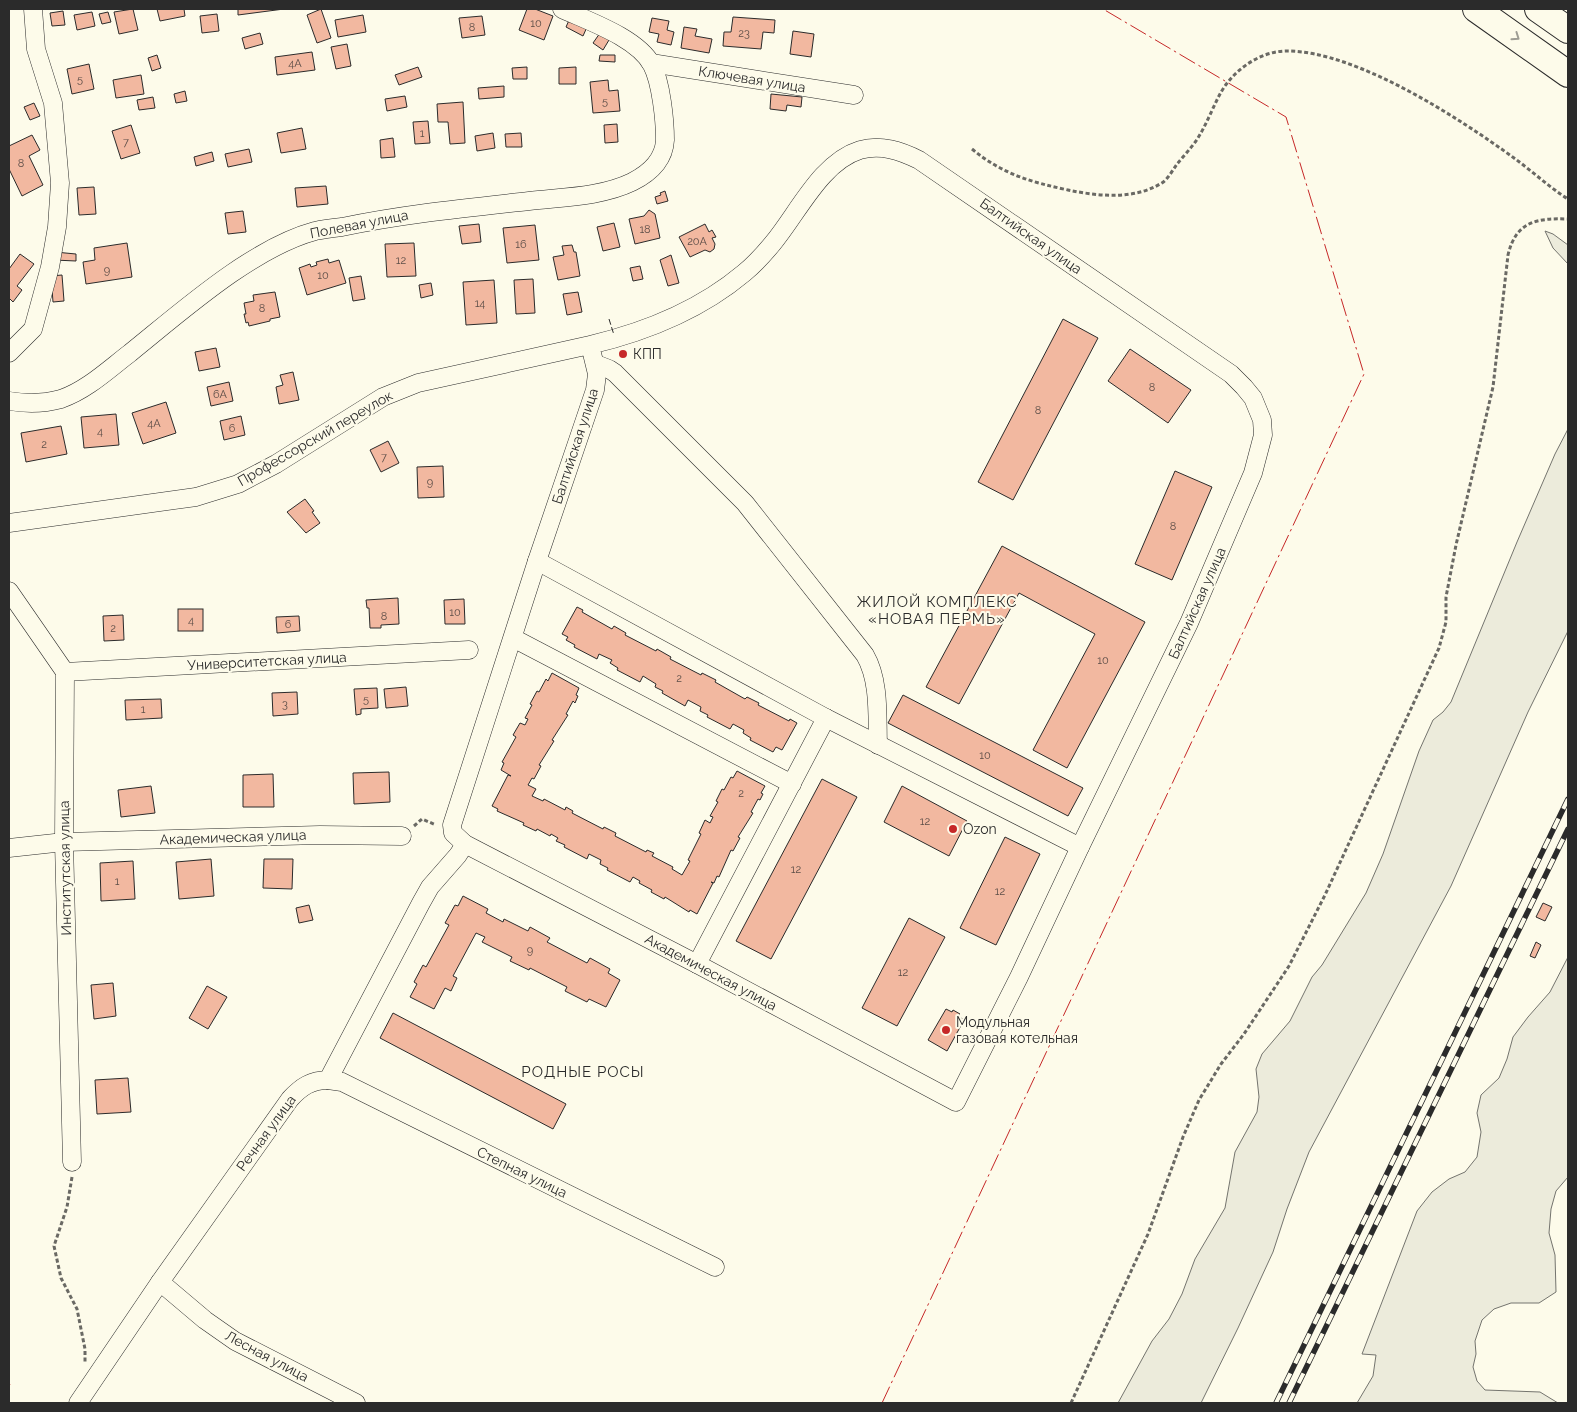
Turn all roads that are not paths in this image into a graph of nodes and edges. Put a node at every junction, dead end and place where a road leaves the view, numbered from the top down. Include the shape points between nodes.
1 (33, 9) edge
2 (562, 9) edge
3 (1476, 9) edge
4 (1538, 9) edge
5 (1568, 30) edge
6 (651, 63) junction
7 (1568, 74) edge
8 (854, 94) dead end
9 (590, 345) junction
10 (9, 353) edge
11 (596, 364) junction
12 (9, 401) edge
13 (9, 523) edge
14 (537, 561) junction
15 (9, 591) edge
16 (512, 638) junction
17 (469, 650) dead end
18 (65, 672) junction
19 (826, 718) junction
20 (878, 745) junction
21 (792, 784) junction
22 (402, 836) road end
23 (459, 839) junction
24 (64, 842) junction
25 (1080, 847) junction
26 (9, 848) edge
27 (697, 964) junction
28 (328, 1080) junction
29 (956, 1102) joint
30 (72, 1162) road end
31 (715, 1268) dead end
32 (160, 1282) junction
33 (81, 1398) edge
34 (356, 1403) edge

1 - 10 street via 36,49 53,103 60,183 57,227 33,329
2 - 6 street via 621,36
3 -> 7 highway
4 - 5 highway
6 - 8 street, Ключевая улица
6 - 12 street, Полевая улица via 659,88 665,147 660,160 632,182 593,193 405,215 316,231 293,239 229,276 109,370 77,391 45,403
9 - 11 street, Балтийская улица
9 - 13 street, Профессорский переулок via 418,383 383,397 238,484 196,496
9 - 25 street, Балтийская улица via 659,324 720,290 759,259 816,183 837,162 862,149 889,149 919,160 1244,386 1262,420 1262,435 1253,473 1189,623
11 - 14 street, Балтийская улица via 595,390
11 - 20 street via 615,373 745,503 865,655 875,682
14 - 16 street, Балтийская улица
14 - 19 street
15 - 18 street
16 - 21 street
16 - 23 street, Балтийская улица via 452,825
17 - 18 street, Университетская улица
18 - 24 street, Институтская улица
19 - 20 street
19 - 21 street
20 - 25 street
21 - 27 street
22 - 24 street, Академическая улица
23 - 27 street, Академическая улица
23 - 28 street via 458,855 421,903
24 - 26 street, Академическая улица
24 - 30 street, Институтская улица
25 - 29 street, Балтийская улица
27 - 29 street, Академическая улица
28 - 31 street, Степная улица via 342,1082
28 - 32 street, Речная улица via 307,1084 290,1099
32 - 33 street, Речная улица
32 - 34 street, Лесная улица via 235,1341

